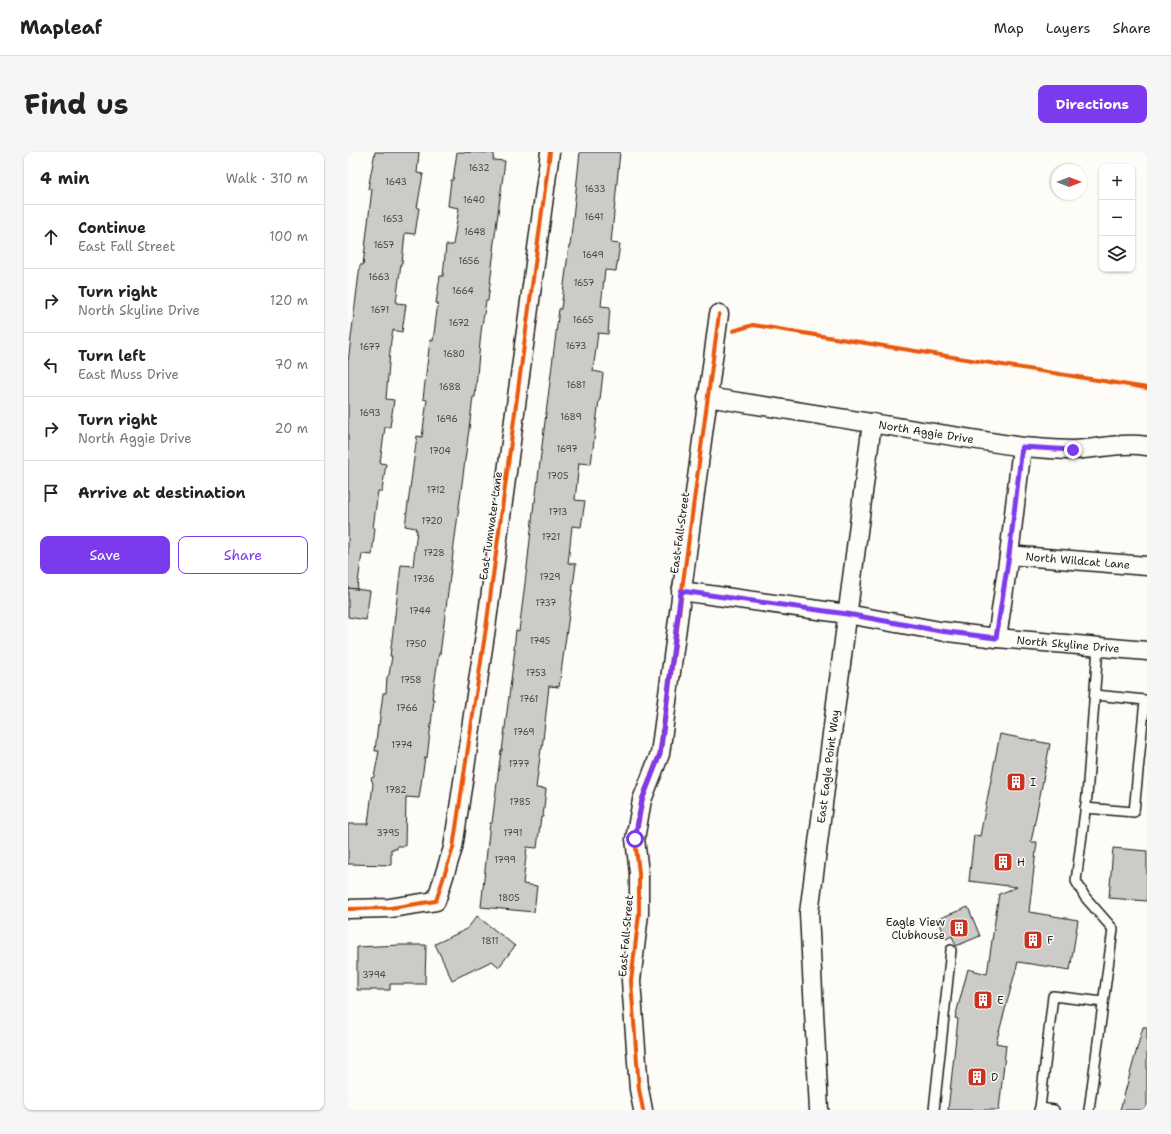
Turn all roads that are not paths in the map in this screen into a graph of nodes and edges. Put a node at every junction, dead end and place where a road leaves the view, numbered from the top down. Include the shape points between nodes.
1 (550, 152) edge
2 (719, 314) dead end
3 (707, 397) junction
4 (872, 423) junction
5 (1147, 446) edge
6 (1022, 447) junction
7 (1009, 555) junction
8 (1147, 566) edge
9 (681, 591) junction
10 (847, 614) junction
11 (996, 638) junction
12 (1098, 648) junction
13 (1147, 651) edge
14 (1095, 695) junction
15 (1085, 808) junction
16 (348, 909) edge
17 (951, 950) dead end
18 (1103, 1002) junction
19 (1039, 1109) edge
20 (643, 1110) edge
21 (819, 1110) edge
22 (934, 1110) edge
23 (1054, 1110) edge
24 (1089, 1110) edge

1 - 16 street, East Tumwater Lane via 486,628 453,848 436,901 390,908
2 - 3 street, East Fall Street
3 - 4 street, North Aggie Drive
3 - 9 street, East Fall Street
4 - 6 street, North Aggie Drive
4 - 10 street, East Eagle Point Way
5 - 6 street, North Aggie Drive via 1114,445 1073,450
6 - 7 street
7 - 8 street, North Wildcat Lane
7 - 11 street
9 - 10 street, North Skyline Drive
9 - 20 street, East Fall Street via 660,754 642,800 635,839 639,873 639,914 631,982 639,1089
10 - 11 street, North Skyline Drive
10 - 21 street, East Eagle Point Way via 809,913
11 - 12 street, North Skyline Drive
12 - 13 street, North Skyline Drive
12 - 14 lane
14 - 15 lane
14 - 15 lane via 1145,700 1134,812
15 - 18 lane via 1076,880 1085,897 1113,929
17 - 22 lane
18 - 19 lane via 1053,996
18 - 24 lane
19 - 23 lane

